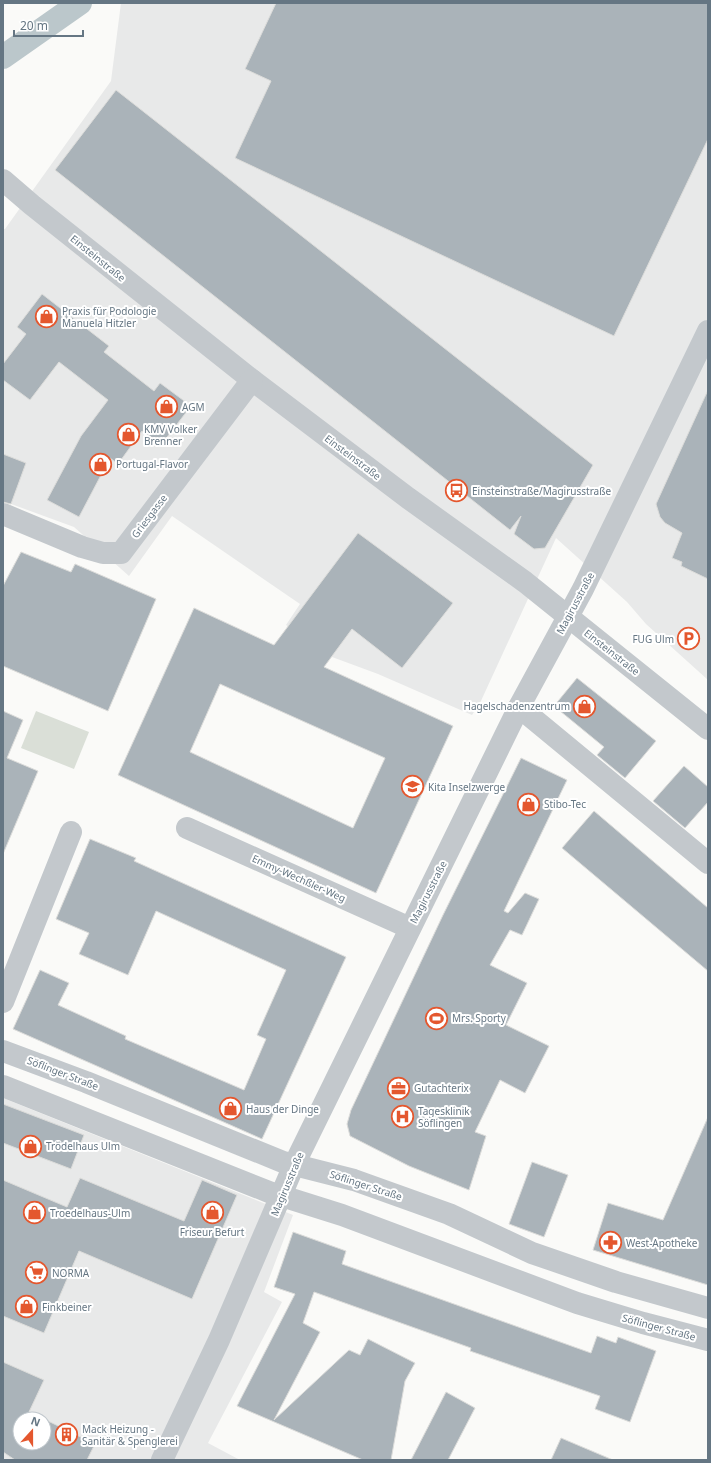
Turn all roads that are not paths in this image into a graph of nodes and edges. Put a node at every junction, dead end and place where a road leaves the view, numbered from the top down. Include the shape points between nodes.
1 (3, 180) edge
2 (708, 331) edge
3 (252, 380) junction
4 (3, 514) edge
5 (568, 617) junction
6 (519, 707) junction
7 (708, 729) edge
8 (187, 828) dead end
9 (71, 832) dead end
10 (708, 863) edge
11 (410, 928) junction
12 (3, 1002) edge
13 (3, 1051) edge
14 (3, 1086) edge
15 (294, 1165) junction
16 (282, 1196) junction
17 (708, 1308) edge
18 (708, 1340) edge
19 (162, 1460) edge

1 - 3 street, Einsteinstraße
2 - 5 street, Magirusstraße
3 - 4 street, Griesgasse via 121,553 103,553 89,549
3 - 5 street, Einsteinstraße via 525,582
5 - 6 street, Magirusstraße
5 - 7 street, Einsteinstraße
6 - 10 street
6 - 11 street, Magirusstraße
8 - 11 street, Emmy-Wechßler-Weg
9 - 12 street
11 - 15 street, Magirusstraße
13 - 15 street, Söflinger Straße
14 - 16 street, Söflinger Straße
15 - 16 street, Magirusstraße
15 - 17 street, Söflinger Straße via 360,1181 449,1214 544,1257 616,1282
16 - 18 street, Söflinger Straße via 342,1215 584,1305 643,1324
16 - 19 street, Magirusstraße via 219,1340

